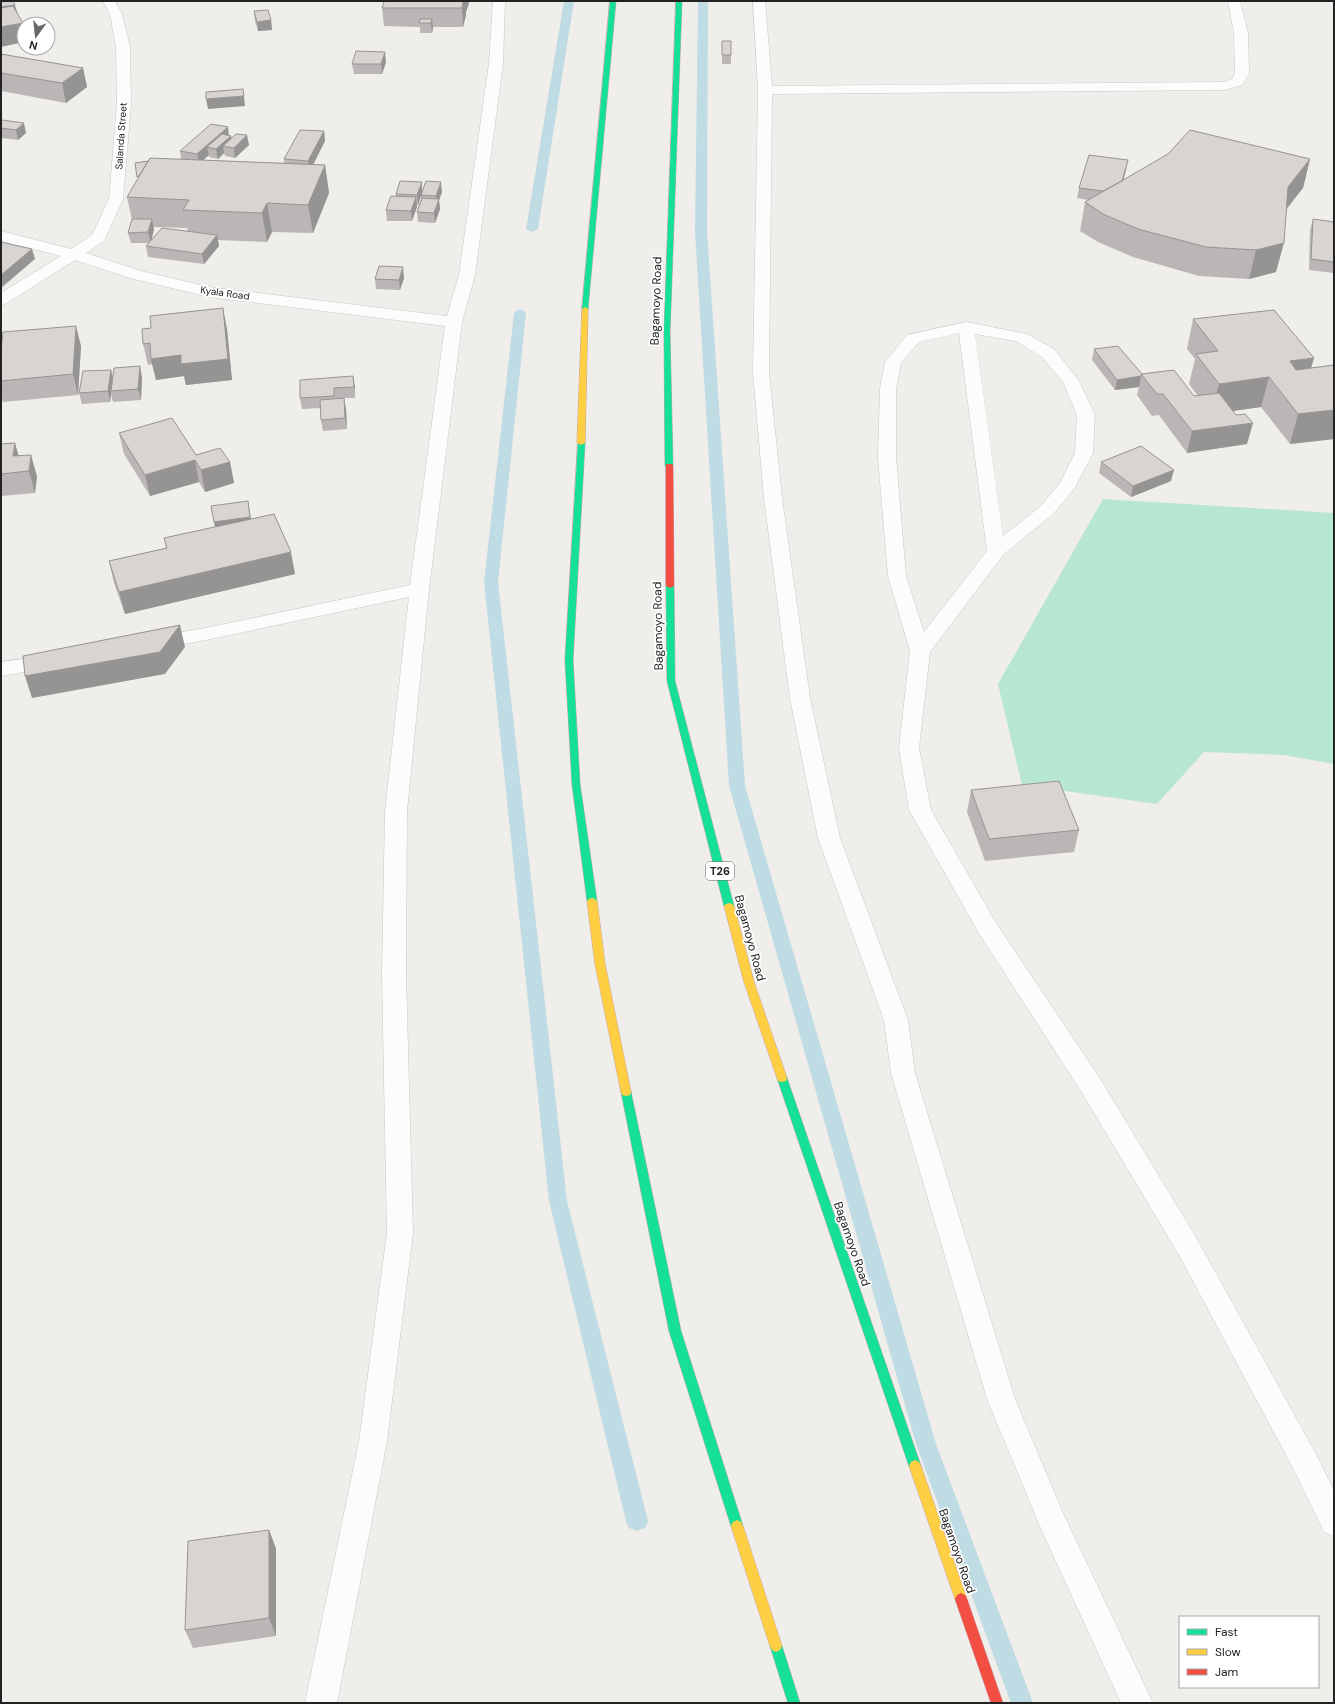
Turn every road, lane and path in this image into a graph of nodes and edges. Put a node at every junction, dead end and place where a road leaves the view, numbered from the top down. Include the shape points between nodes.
1 (109, 1) edge
2 (500, 1) edge
3 (613, 1) edge
4 (679, 1) edge
5 (759, 1) edge
6 (1234, 1) edge
7 (765, 90) junction
8 (1, 236) edge
9 (73, 254) junction
10 (1, 300) edge
11 (454, 322) junction
12 (966, 327) junction
13 (996, 551) junction
14 (419, 589) junction
15 (135, 646) edge
16 (920, 651) junction
17 (72, 657) edge
18 (1, 669) edge
19 (1334, 1522) edge
20 (321, 1703) edge
21 (794, 1703) edge
22 (997, 1703) edge
23 (1137, 1703) edge

1 - 9 street, Salanda Street via 116,14 123,47 122,141 116,199 99,238
2 - 11 street via 496,63 466,275
3 - 21 highway via 585,302 581,445 569,660 576,784 600,964 675,1331
4 - 22 highway, Bagamoyo Road / T26 via 667,332 671,681 749,982
5 - 7 street
6 - 7 street via 1240,32 1242,74 1237,82 1225,86
7 - 23 street via 761,373 773,498 800,698 829,838 896,1020 903,1073 1001,1399 1052,1521
8 - 9 street, Kyala Road
9 - 10 street, Salanda Street
9 - 11 street, Kyala Road via 136,275 209,292
11 - 14 street
12 - 13 street
12 - 13 street via 1021,337 1048,353 1071,381 1086,415 1084,453 1068,485 1047,510
12 - 16 street via 913,338 893,362 888,389 887,457 897,576
13 - 16 street
14 - 15 street via 206,634
14 - 20 street via 396,811 394,974 400,1233 373,1441
16 - 19 street via 910,748 920,810 988,929 1090,1084 1188,1247 1306,1464
17 - 18 street

